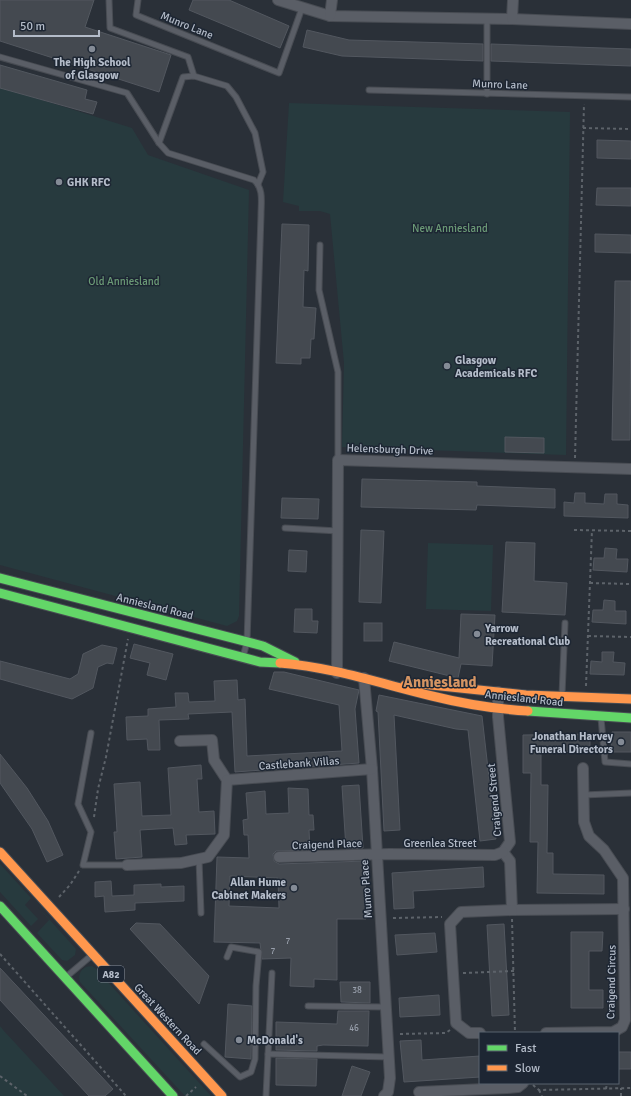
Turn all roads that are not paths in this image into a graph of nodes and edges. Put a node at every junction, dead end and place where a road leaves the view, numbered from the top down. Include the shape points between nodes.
1 (109, 0) edge
2 (138, 0) edge
3 (278, 0) edge
4 (332, 0) edge
5 (513, 0) edge
6 (302, 8) junction
7 (330, 16) junction
8 (487, 19) junction
9 (512, 19) junction
10 (631, 24) edge
11 (0, 57) edge
12 (194, 76) junction
13 (369, 90) dead end
14 (487, 94) junction
15 (631, 97) edge
16 (159, 143) junction
17 (258, 184) junction
18 (320, 245) dead end
19 (338, 460) junction
20 (631, 469) edge
21 (285, 528) dead end
22 (338, 531) junction
23 (0, 578) edge
24 (0, 593) edge
25 (565, 623) dead end
26 (247, 642) junction
27 (243, 658) junction
28 (301, 665) junction
29 (337, 673) junction
30 (364, 678) junction
31 (393, 685) junction
32 (498, 692) junction
33 (562, 696) junction
34 (631, 699) edge
35 (498, 709) junction
36 (601, 716) junction
37 (631, 718) edge
38 (91, 733) dead end
39 (180, 741) dead end
40 (631, 764) edge
41 (583, 768) dead end
42 (372, 769) junction
43 (227, 780) junction
44 (631, 793) edge
45 (583, 795) junction
46 (0, 852) edge
47 (503, 852) junction
48 (376, 855) junction
49 (279, 857) dead end
50 (199, 859) junction
51 (127, 865) joint
52 (0, 906) edge
53 (624, 909) junction
54 (512, 910) junction
55 (201, 913) dead end
56 (93, 954) junction
57 (227, 957) dead end
58 (272, 973) dead end
59 (66, 978) junction
60 (308, 1006) dead end
61 (386, 1007) junction
62 (613, 1032) edge
63 (479, 1033) edge
64 (204, 1044) dead end
65 (268, 1054) junction
66 (389, 1057) junction
67 (522, 1084) edge
68 (419, 1092) dead end
69 (445, 1093) edge
70 (388, 1095) edge
71 (173, 1096) edge
72 (222, 1096) edge
73 (266, 1096) edge

1 - 12 lane via 110,28 188,57
2 - 6 lane, Munro Lane via 136,15 279,73
3 - 6 street
4 - 7 street
5 - 9 street
6 - 7 street
7 - 8 street
8 - 9 street
8 - 14 lane
9 - 10 street
11 - 16 lane via 128,93
12 - 16 lane via 183,77
12 - 17 lane via 227,86 236,97 255,133 262,172
13 - 14 lane, Munro Lane
14 - 15 lane, Munro Lane
16 - 17 lane via 168,153 254,180
17 - 26 lane via 262,194
18 - 19 lane via 319,290 338,372
19 - 20 street, Helensburgh Drive
19 - 22 street, Helensburgh Drive
21 - 22 lane
22 - 29 street, Helensburgh Drive
23 - 26 street, Anniesland Road
24 - 27 street, Anniesland Road
25 - 33 lane
26 - 27 lane
26 - 28 street, Anniesland Road via 263,646
27 - 28 street, Anniesland Road
28 - 29 street, Anniesland Road
29 - 30 street, Anniesland Road
30 - 31 street, Anniesland Road
30 - 42 street, Munro Place
31 - 32 street, Anniesland Road via 422,684
31 - 35 street, Anniesland Road via 432,696
32 - 33 street, Anniesland Road
32 - 35 street, Craigend Street
33 - 34 street, Anniesland Road
35 - 36 street, Anniesland Road
35 - 47 street, Craigend Street via 510,842
36 - 37 street, Anniesland Road
36 - 40 lane via 604,762
38 - 51 lane via 78,804 91,832 83,865
39 - 43 street via 212,740 214,760
41 - 45 street
42 - 43 street, Castlebank Villas
42 - 48 street, Munro Place
43 - 50 street via 224,835 208,858
44 - 45 lane
45 - 53 street via 584,822 589,836 604,850 623,878
46 - 56 street, Great Western Road / A82
47 - 48 street, Greenlea Street via 495,855
47 - 54 street, Craigend Street via 510,861
48 - 49 street, Craigend Place
48 - 61 street, Munro Place
50 - 51 street via 181,863
50 - 55 lane
52 - 59 street
53 - 54 street
53 - 62 street, Craigend Circus via 625,1020 622,1027
54 - 63 street via 461,912 450,924 456,1022 469,1033
56 - 59 lane
56 - 72 street, Great Western Road / A82
57 - 64 lane via 231,948 258,952 255,1059 251,1072 240,1077
58 - 65 lane
59 - 71 street
60 - 61 lane
61 - 66 street, Munro Place
65 - 66 lane
65 - 73 lane
66 - 70 street, Munro Place
67 - 69 street via 518,1087
68 - 69 street

